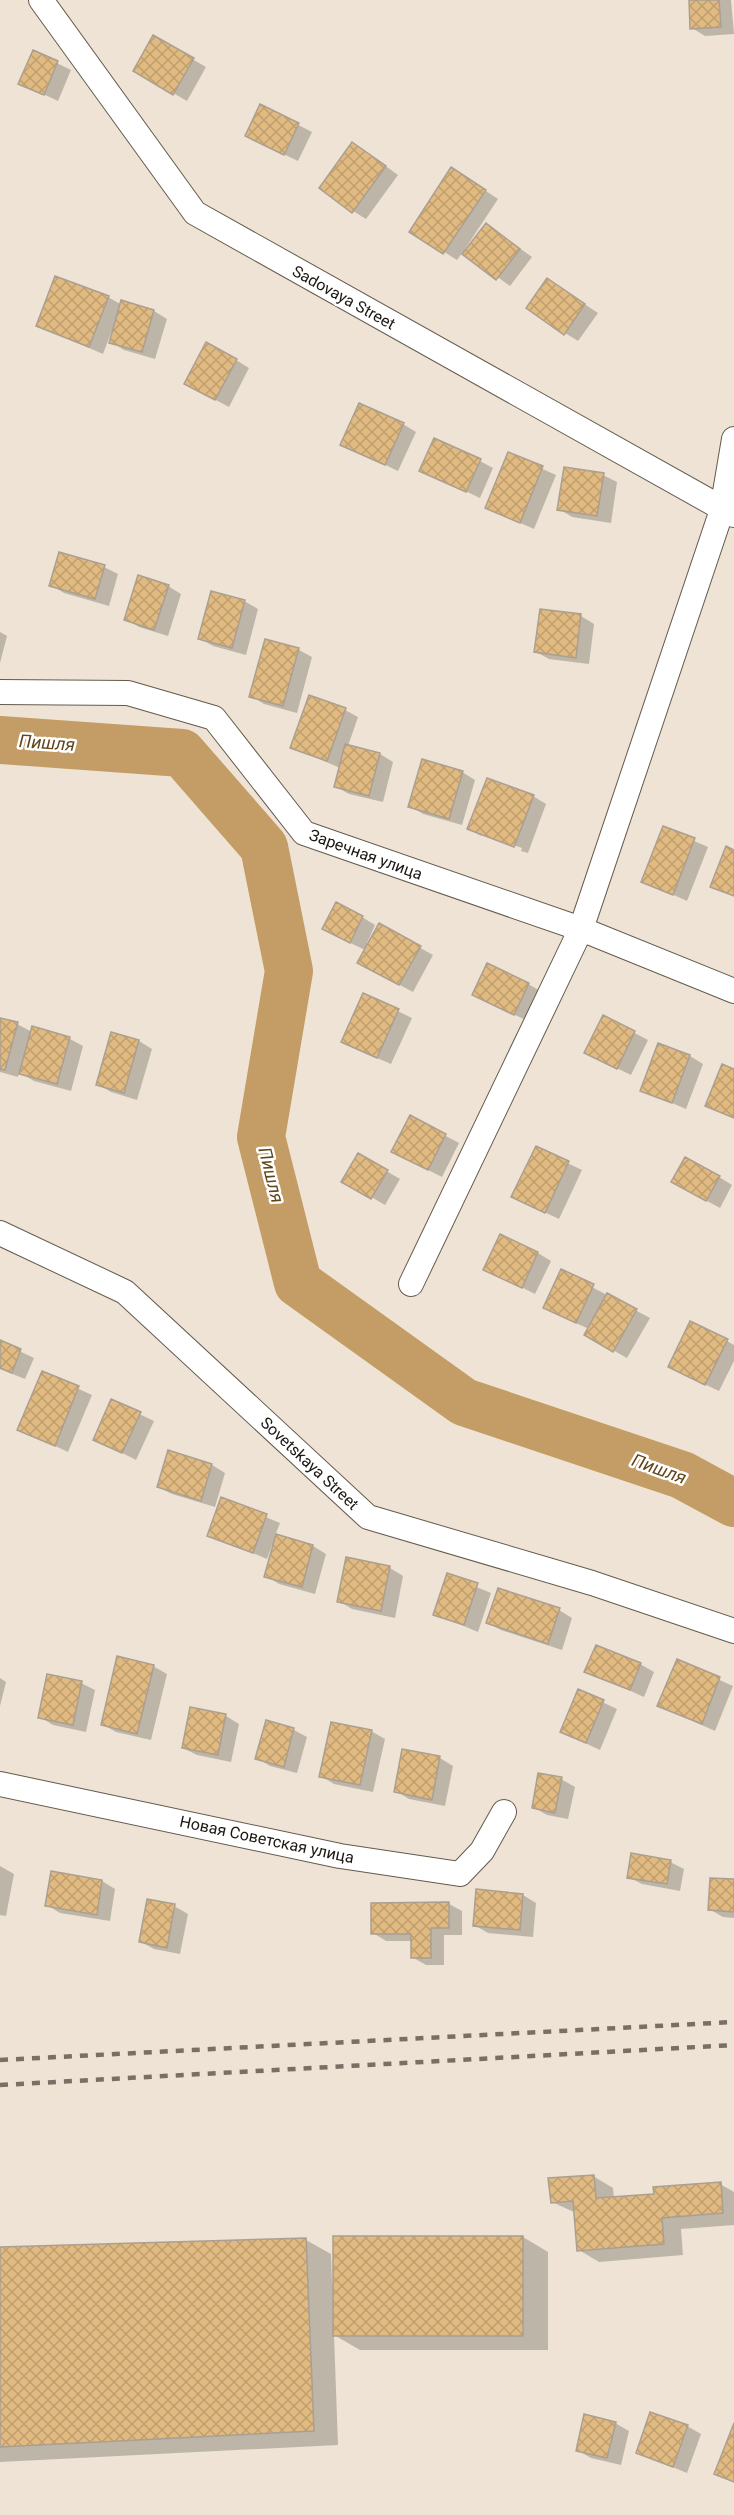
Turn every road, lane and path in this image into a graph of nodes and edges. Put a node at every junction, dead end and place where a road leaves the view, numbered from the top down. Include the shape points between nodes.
1 (41, 0) edge
2 (734, 439) edge
3 (728, 513) edge
4 (0, 692) edge
5 (581, 930) junction
6 (734, 991) edge
7 (0, 1233) edge
8 (411, 1284) dead end
9 (734, 1631) edge
10 (0, 1784) edge
11 (504, 1812) dead end

1 - 3 street, Sadovaya Street via 195,213
2 - 3 street
3 - 5 street
4 - 5 street, Заречная улица via 128,693 214,718 304,833
5 - 6 street, Заречная улица
5 - 8 street
7 - 9 street, Sovetskaya Street via 125,1292 368,1517 592,1582
10 - 11 street, Новая Советская улица via 340,1856 460,1874 482,1851

